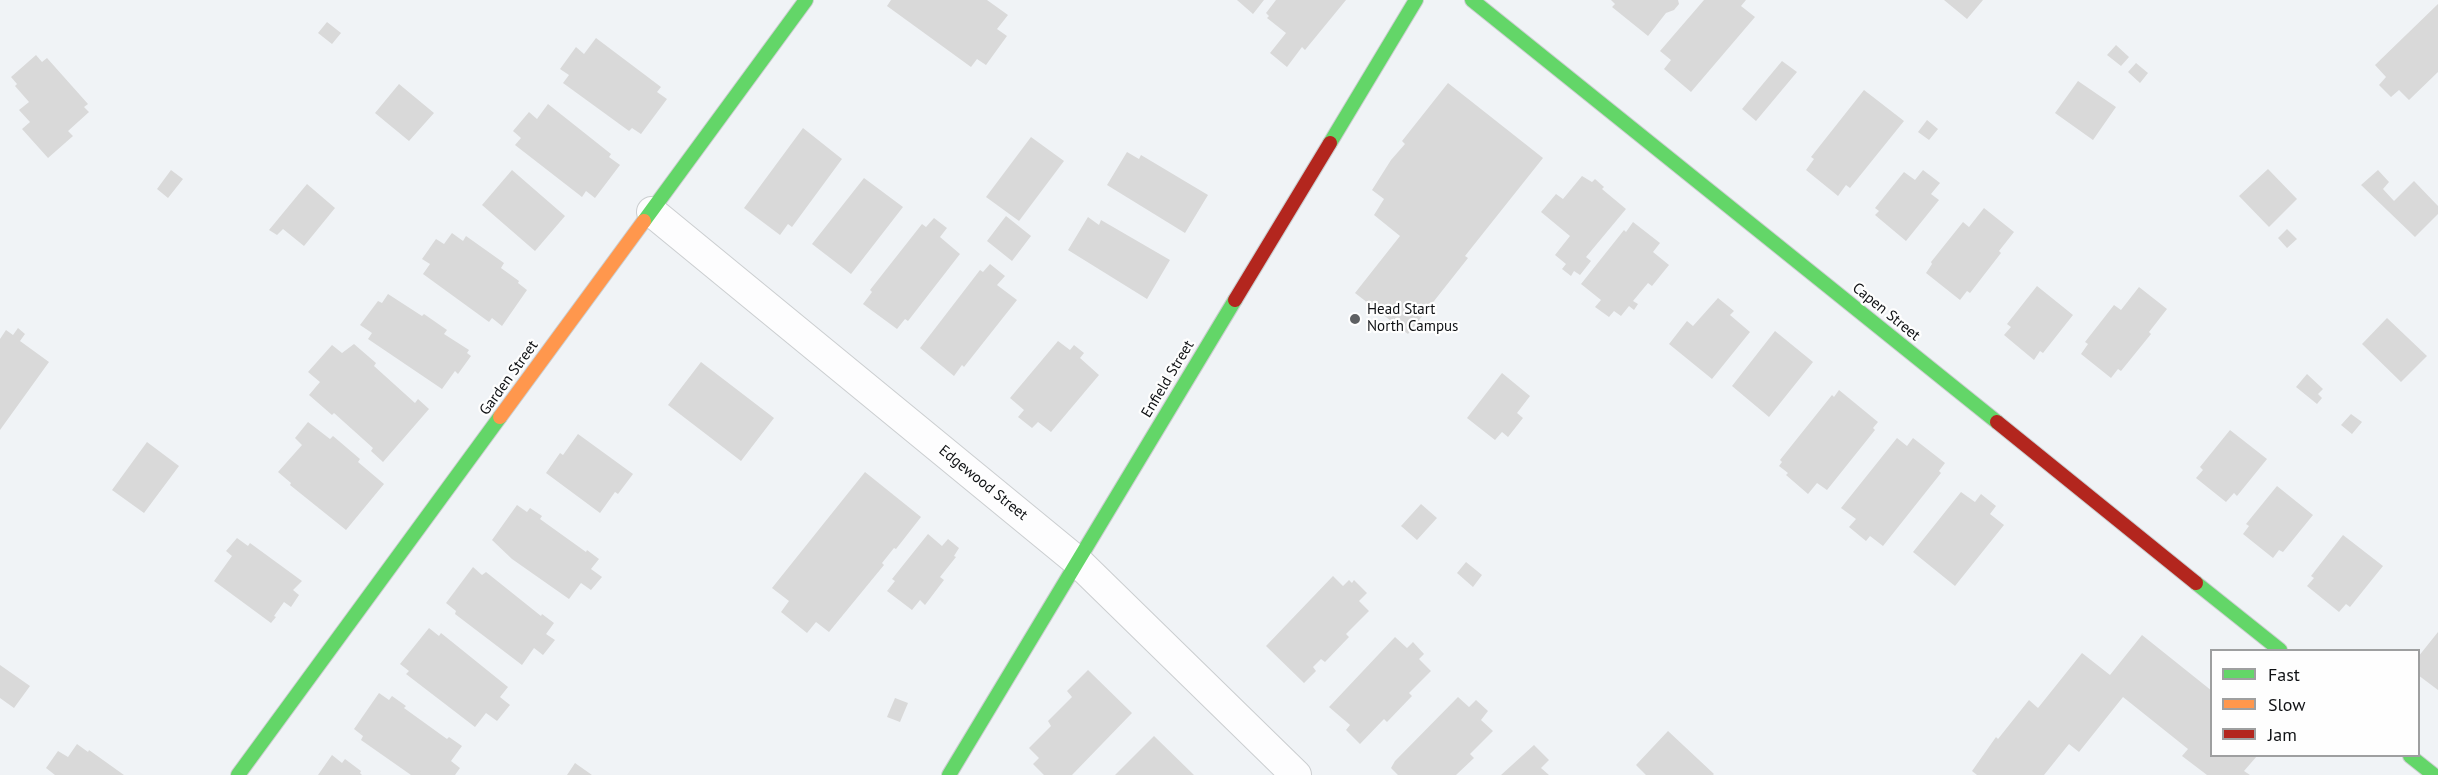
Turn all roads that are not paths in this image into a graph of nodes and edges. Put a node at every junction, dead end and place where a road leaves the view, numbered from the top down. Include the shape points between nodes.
1 (807, 0) edge
2 (1416, 0) edge
3 (1472, 0) edge
4 (652, 212) junction
5 (1077, 561) junction
6 (2278, 649) edge
7 (2411, 757) edge
8 (238, 775) edge
9 (949, 775) edge
10 (1296, 775) edge
11 (2434, 775) edge

1 - 4 street, Garden Street
2 - 5 street, Enfield Street
3 - 6 street, Capen Street
4 - 5 street, Edgewood Street
4 - 8 street, Garden Street
5 - 9 street, Enfield Street
5 - 10 street, Edgewood Street
7 - 11 street

